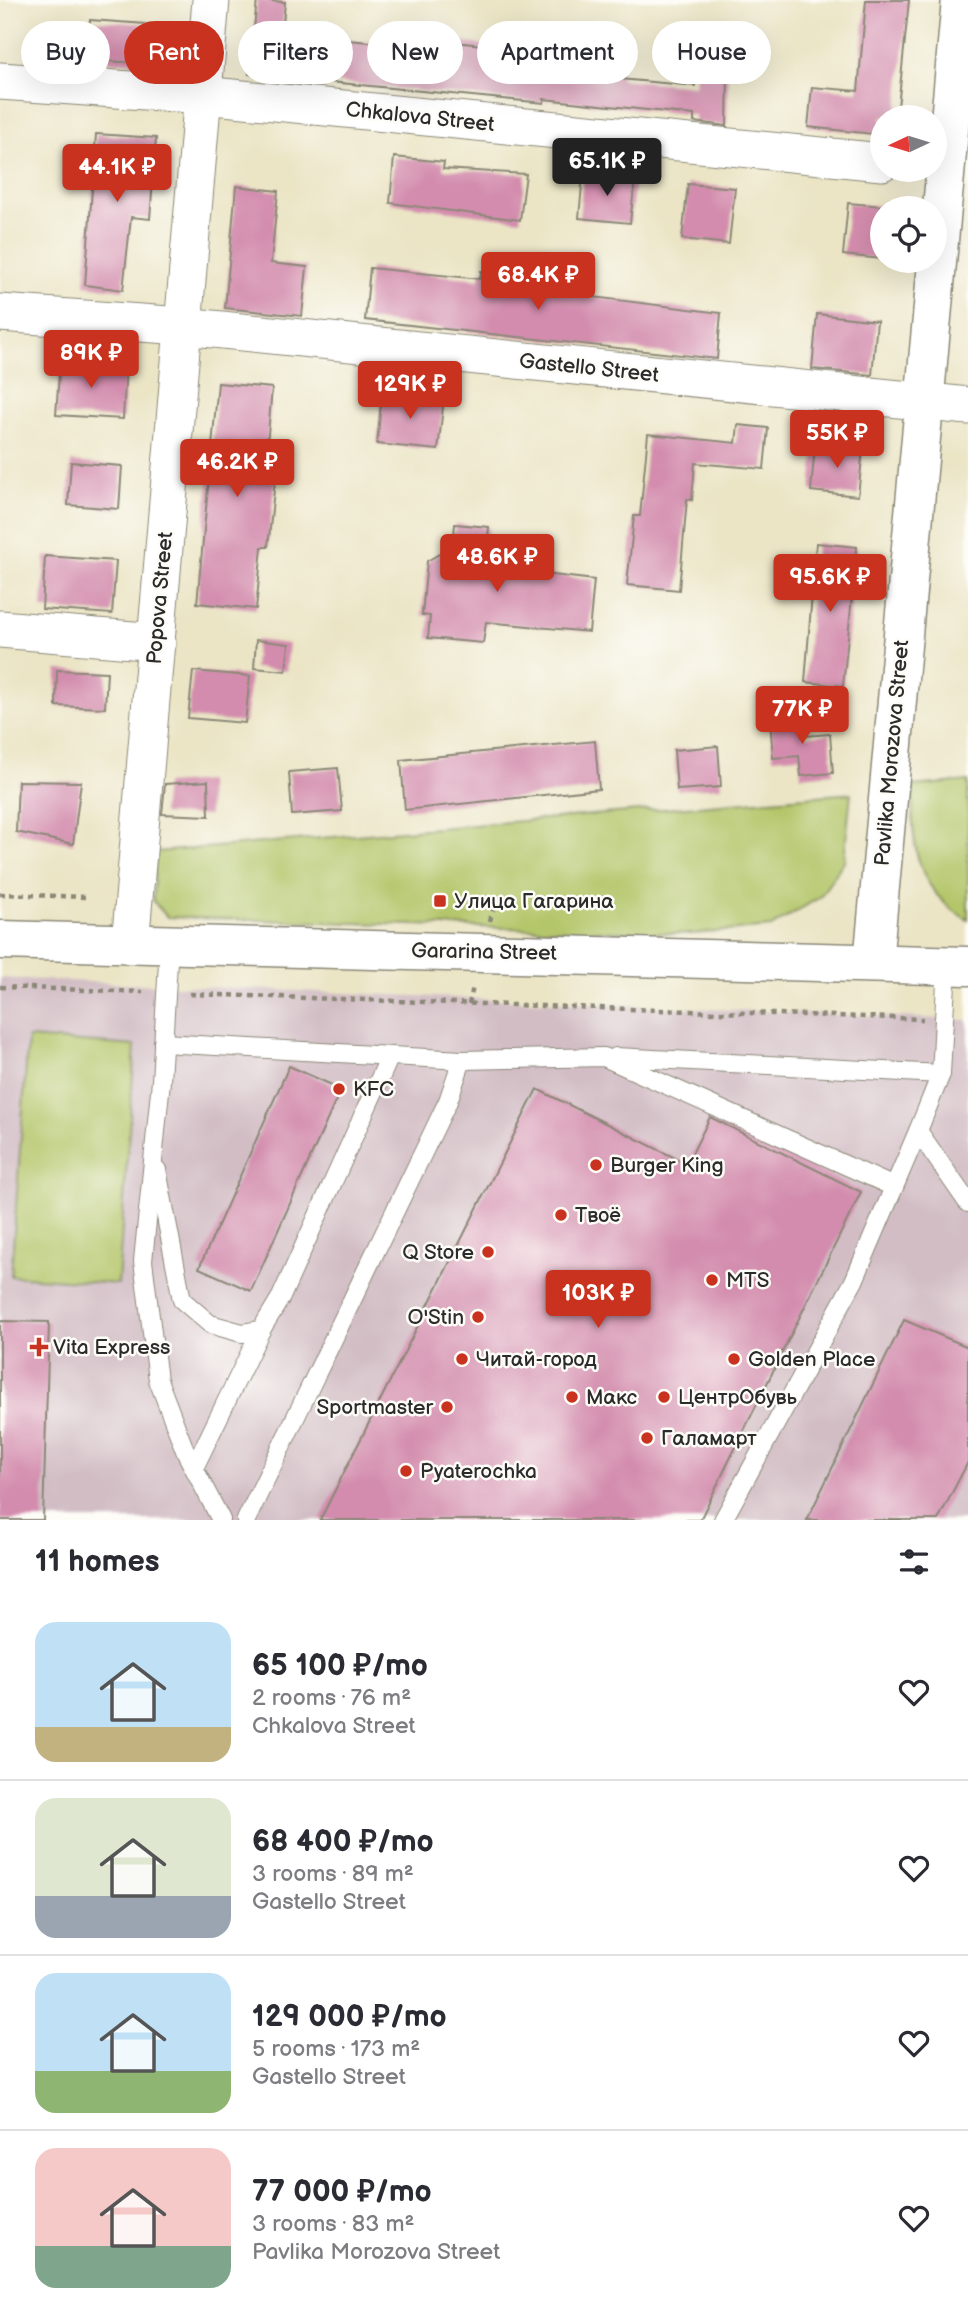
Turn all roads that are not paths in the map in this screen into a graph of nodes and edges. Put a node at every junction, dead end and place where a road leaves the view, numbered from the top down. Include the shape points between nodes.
1 (211, 0) edge
2 (961, 0) edge
3 (0, 80) edge
4 (203, 95) junction
5 (870, 161) edge
6 (949, 169) edge
7 (0, 313) edge
8 (183, 326) junction
9 (923, 402) junction
10 (968, 406) edge
11 (0, 629) edge
12 (157, 642) junction
13 (0, 940) edge
14 (130, 945) junction
15 (169, 946) junction
16 (873, 963) junction
17 (958, 966) edge
18 (163, 1043) junction
19 (390, 1056) junction
20 (604, 1057) junction
21 (463, 1060) junction
22 (941, 1074) junction
23 (918, 1131) junction
24 (154, 1157) junction
25 (894, 1187) junction
26 (968, 1203) edge
27 (261, 1330) junction
28 (194, 1468) junction
29 (221, 1520) edge
30 (246, 1520) edge
31 (723, 1520) edge

1 - 4 street, Popova Street
2 - 6 street, Pavlika Morozova Street
3 - 4 street, Chkalova Street
4 - 5 street, Chkalova Street
4 - 8 street, Popova Street
6 - 9 street, Pavlika Morozova Street
7 - 8 street, Gastello Street
8 - 9 street, Gastello Street
8 - 12 street, Popova Street
9 - 10 street, Gastello Street
9 - 16 street, Pavlika Morozova Street
11 - 12 street
12 - 14 street, Popova Street
13 - 14 street, Gararina Street
14 - 15 street, Gararina Street
15 - 16 street, Gararina Street
15 - 18 lane
16 - 17 street, Gararina Street
17 - 22 lane via 944,1020
18 - 19 lane
18 - 24 lane
19 - 21 lane
19 - 27 lane via 281,1297
20 - 21 lane
20 - 22 lane
20 - 25 lane
21 - 30 lane via 448,1101
22 - 23 lane
23 - 25 lane
23 - 26 lane
24 - 27 lane via 182,1300 210,1324 242,1333
24 - 28 lane via 143,1261 152,1334 158,1380
25 - 31 lane via 854,1281
27 - 28 lane
28 - 29 lane

